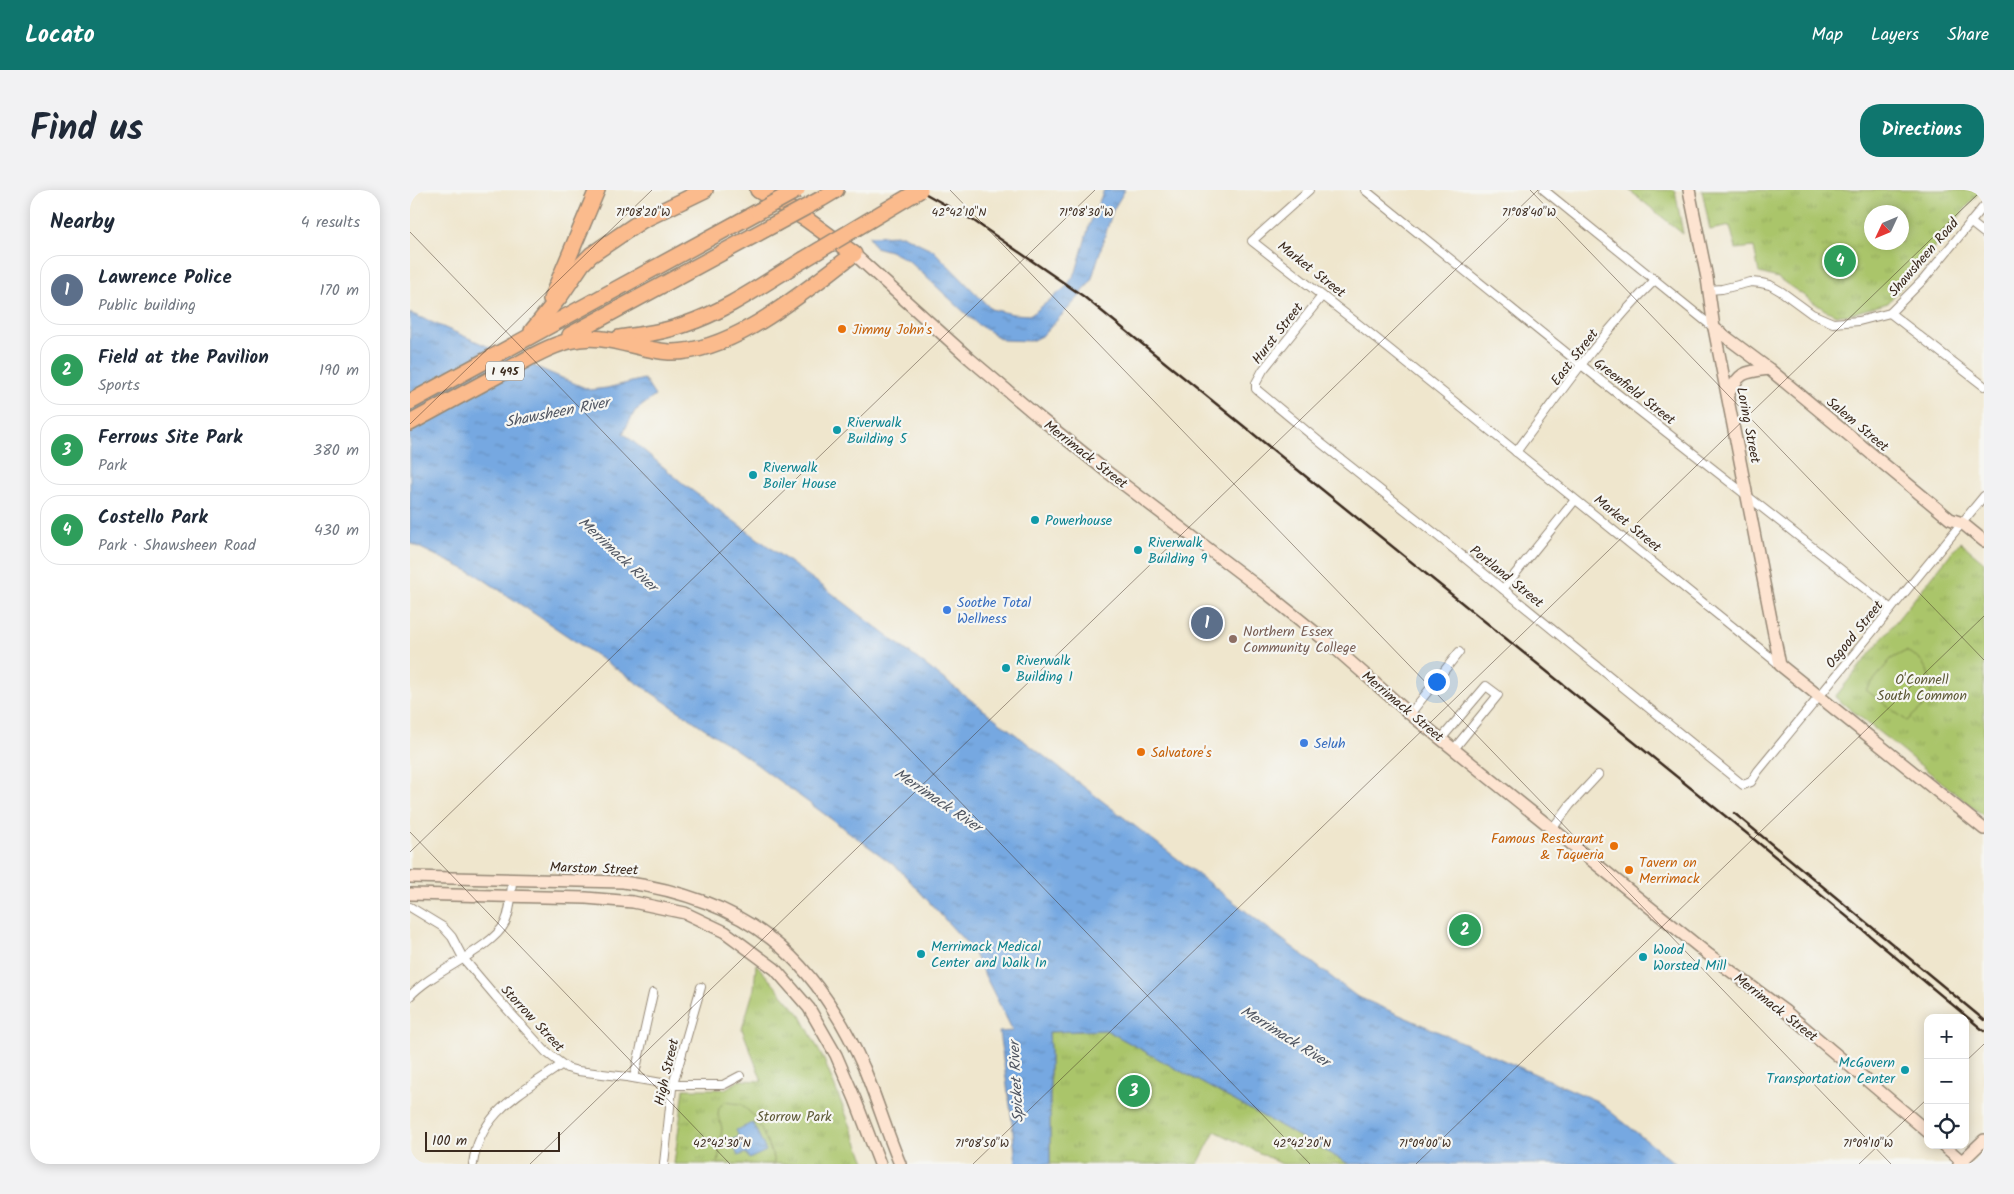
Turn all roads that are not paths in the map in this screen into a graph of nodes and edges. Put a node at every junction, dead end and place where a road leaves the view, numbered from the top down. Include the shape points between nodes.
1 (758, 190) edge
2 (797, 190) edge
3 (836, 190) edge
4 (920, 190) edge
5 (1309, 190) edge
6 (1365, 190) edge
7 (1544, 190) edge
8 (1689, 190) edge
9 (596, 191) edge
10 (699, 193) edge
11 (1984, 206) edge
12 (1970, 222) junction
13 (1984, 233) edge
14 (854, 254) junction
15 (1655, 280) junction
16 (1709, 290) junction
17 (1322, 296) junction
18 (547, 311) junction
19 (1890, 312) junction
20 (1714, 328) junction
21 (610, 340) junction
22 (1583, 365) junction
23 (1769, 370) junction
24 (1984, 386) edge
25 (1256, 388) joint
26 (1728, 395) junction
27 (410, 401) edge
28 (410, 423) edge
29 (1516, 452) junction
30 (1747, 495) junction
31 (1984, 496) edge
32 (1576, 500) junction
33 (1962, 523) junction
34 (1984, 540) edge
35 (1503, 589) junction
36 (1891, 609) junction
37 (1459, 652) dead end
38 (1780, 665) junction
39 (1820, 696) junction
40 (1410, 714) junction
41 (1441, 739) junction
42 (1454, 749) junction
43 (1598, 775) dead end
44 (1743, 785) joint
45 (1552, 828) junction
46 (1984, 829) edge
47 (410, 877) edge
48 (512, 881) junction
49 (410, 894) edge
50 (511, 897) junction
51 (410, 907) edge
52 (463, 958) junction
53 (700, 987) dead end
54 (653, 993) dead end
55 (410, 996) edge
56 (561, 1065) junction
57 (740, 1076) dead end
58 (634, 1078) junction
59 (673, 1085) junction
60 (1924, 1129) edge
61 (1984, 1140) edge
62 (1947, 1149) edge
63 (1962, 1163) edge
64 (473, 1164) edge
65 (664, 1164) edge
66 (880, 1164) edge
67 (900, 1164) edge

1 - 14 highway, Merrimack Street
2 - 27 highway, I 495, bridge
3 - 28 highway, I 495, bridge
4 - 21 highway, bridge via 722,308 666,330
5 - 17 street, Market Street via 1252,241
6 - 22 street, Greenfield Street
7 - 15 street
8 - 16 main road, Loring Street
9 - 18 highway
10 - 18 highway via 641,221 591,255
11 - 12 street, Shawsheen Road
12 - 13 street
12 - 19 street, Shawsheen Road via 1924,279
14 - 21 highway via 762,320 712,346 671,352
14 - 40 main road, Merrimack Street via 1035,414 1269,595
15 - 20 street
15 - 22 street, East Street
16 - 19 street, Shawsheen Road via 1761,283 1833,323 1859,321
16 - 20 main road, Loring Street
17 - 25 street, Hurst Street via 1263,370
17 - 29 street, Market Street
18 - 27 highway via 529,334
19 - 24 street
20 - 23 main road, Salem Street
20 - 26 main road, Loring Street
21 - 28 highway via 586,337 567,341
22 - 29 street, East Street
22 - 30 street, Greenfield Street
23 - 26 main road via 1752,371 1738,377
23 - 33 main road, Salem Street via 1950,519
25 - 35 street, Portland Street
26 - 30 main road, Loring Street
29 - 32 street, Market Street
30 - 36 street, Greenfield Street
30 - 38 main road, Loring Street
31 - 33 street, Osgood Street
32 - 35 street
32 - 38 street, Market Street
33 - 34 main road, Salem Street
33 - 36 street, Osgood Street
35 - 44 street, Portland Street
36 - 39 street, Osgood Street
37 - 40 street
38 - 39 main road, Market Street
39 - 44 street, Osgood Street via 1758,770 1752,782
39 - 46 main road, Market Street
40 - 41 main road, Merrimack Street
41 - 42 main road, Merrimack Street
41 - 42 street via 1486,686 1498,696
42 - 45 main road, Merrimack Street
43 - 45 street
45 - 60 main road, Merrimack Street via 1709,955 1786,1012
47 - 48 main road, Marston Street
48 - 50 street
48 - 67 main road, Marston Street via 593,881 652,886 714,905 764,933 803,968 830,1003 865,1071
49 - 50 main road
50 - 52 street via 508,916 500,930
50 - 66 main road via 616,900 658,906 704,920 758,955 801,997 822,1028 855,1099
51 - 52 street, Storrow Street via 443,927
52 - 55 street via 423,983
52 - 56 street, Storrow Street via 538,1044
53 - 59 street, High Street
54 - 58 street
56 - 58 street, Storrow Street via 578,1071
56 - 64 street via 497,1111 482,1131
57 - 59 street, Storrow Street via 723,1085
58 - 59 street, Storrow Street
59 - 65 street, High Street
61 - 63 main road
62 - 63 main road

